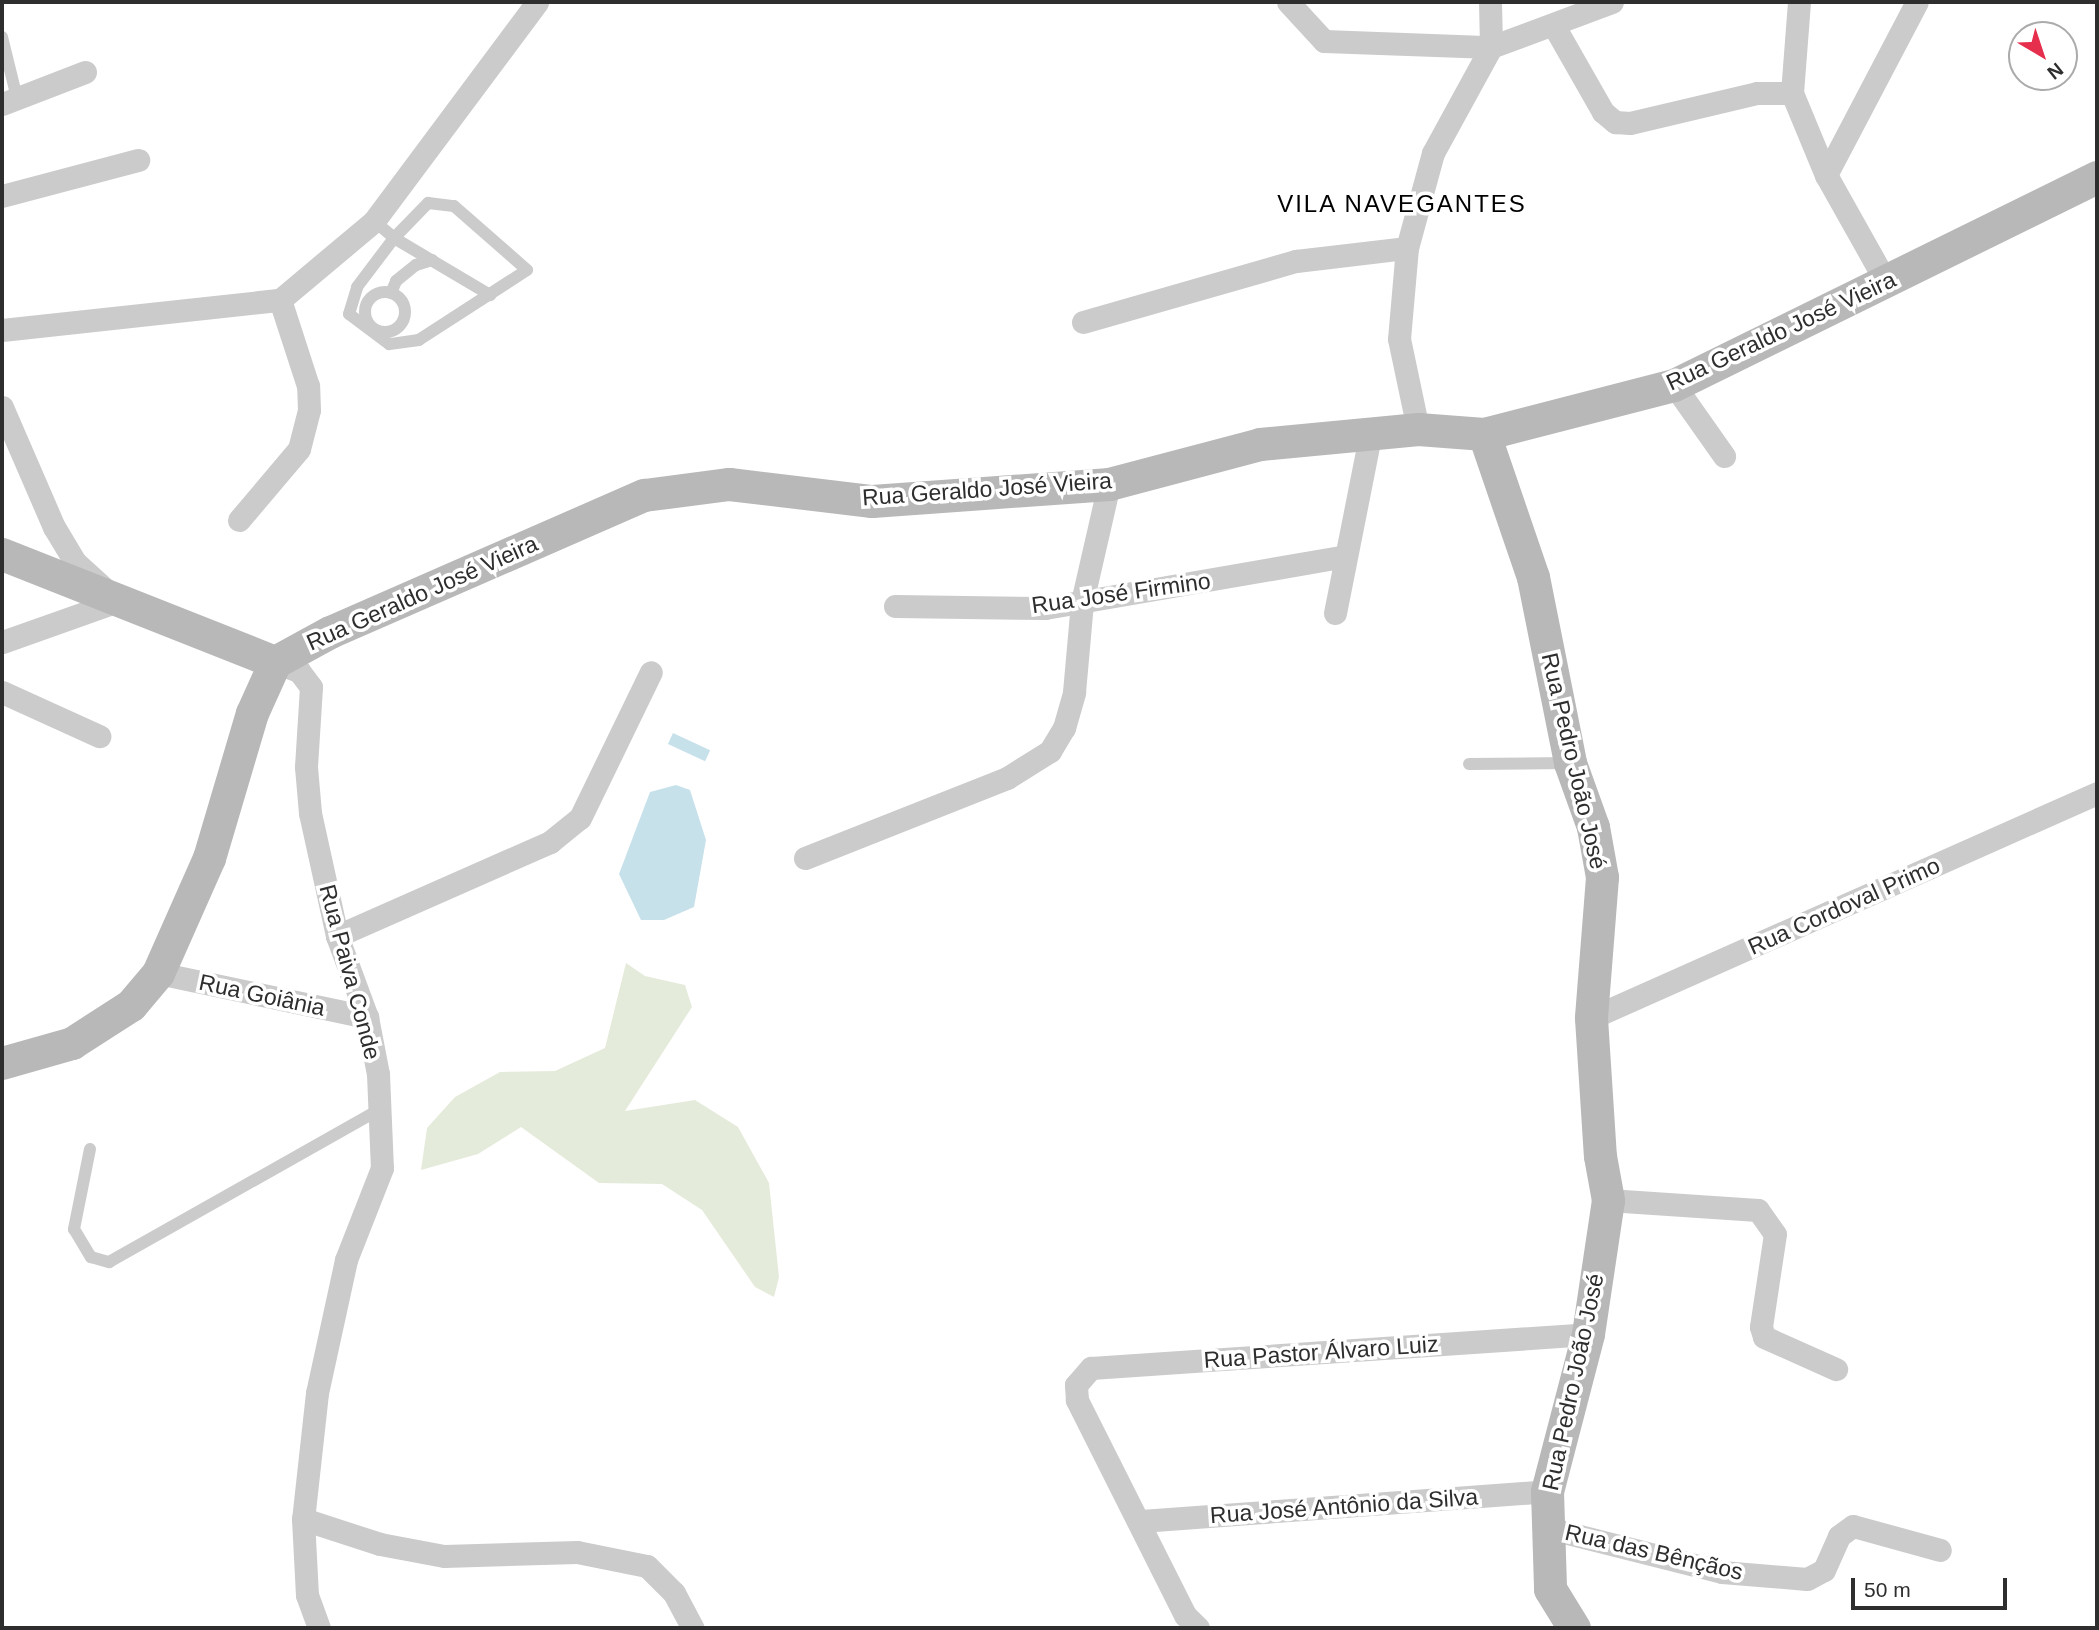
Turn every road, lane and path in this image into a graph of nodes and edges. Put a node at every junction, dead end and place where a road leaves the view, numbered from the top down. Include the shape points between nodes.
1 (537, 2) edge
2 (1288, 2) edge
3 (1490, 2) edge
4 (1612, 2) edge
5 (1799, 2) edge
6 (1917, 2) edge
7 (1554, 26) junction
8 (2, 37) edge
9 (1491, 47) junction
10 (85, 72) dead end
11 (1792, 93) junction
12 (10, 101) edge
13 (138, 160) dead end
14 (1826, 175) junction
15 (2097, 177) edge
16 (2, 196) edge
17 (374, 221) junction
18 (394, 238) junction
19 (1407, 247) junction
20 (432, 260) junction
21 (1886, 282) junction
22 (391, 293) dead end
23 (490, 295) junction
24 (280, 300) junction
25 (1083, 322) dead end
26 (2, 330) edge
27 (1674, 385) junction
28 (2, 407) edge
29 (1418, 429) junction
30 (1371, 432) junction
31 (1484, 434) junction
32 (1724, 456) dead end
33 (1109, 484) junction
34 (239, 520) dead end
35 (2, 554) edge
36 (1345, 556) junction
37 (118, 601) junction
38 (1082, 602) junction
39 (895, 606) dead end
40 (1335, 613) dead end
41 (2, 642) edge
42 (275, 662) junction
43 (651, 672) dead end
44 (2, 692) edge
45 (99, 736) dead end
46 (1570, 763) junction
47 (1469, 764) dead end
48 (2097, 793) edge
49 (806, 858) dead end
50 (337, 936) junction
51 (158, 973) junction
52 (367, 1017) junction
53 (1591, 1018) junction
54 (2, 1063) edge
55 (380, 1109) junction
56 (90, 1149) dead end
57 (1608, 1200) junction
58 (1588, 1334) junction
59 (1836, 1369) dead end
60 (1547, 1491) junction
61 (303, 1520) junction
62 (1142, 1521) junction
63 (1548, 1528) junction
64 (1940, 1550) dead end
65 (319, 1628) edge
66 (693, 1628) edge
67 (1198, 1628) edge
68 (1574, 1628) edge

1 - 17 street
2 - 9 street via 1324,41
3 - 9 street
4 - 7 street
5 - 11 street
6 - 14 street
7 - 9 street
7 - 11 street via 1603,112 1615,122 1630,123 1757,93
8 - 12 lane
9 - 19 street via 1433,153
10 - 12 street
11 - 14 street
13 - 16 street
14 - 21 street
15 - 21 street, Rua Geraldo José Vieira
17 - 18 lane
17 - 24 street
18 - 20 lane
18 - 23 lane via 428,203 454,206 527,270
18 - 23 lane via 357,287 349,314 389,344 419,340
19 - 25 street via 1296,261
19 - 29 street via 1399,339
20 - 22 lane via 416,265 396,281
20 - 23 lane
21 - 27 street, Rua Geraldo José Vieira
24 - 26 street
24 - 34 street via 308,386 309,410 299,449
27 - 31 street, Rua Geraldo José Vieira
27 - 32 street
28 - 37 street via 54,527 75,562
29 - 30 street, Rua Geraldo José Vieira
29 - 31 street, Rua Geraldo José Vieira
30 - 33 street, Rua Geraldo José Vieira via 1260,444
30 - 36 street
31 - 46 street, Rua Pedro João José via 1533,577
33 - 38 street
33 - 42 street, Rua Geraldo José Vieira via 872,501 729,484 644,495 330,632
35 - 37 street
36 - 38 street, Rua José Firmino
36 - 40 street
37 - 41 street
37 - 42 street
38 - 39 street, Rua José Firmino via 1045,608
38 - 49 street via 1074,692 1064,728 1050,751 1007,778
42 - 50 street, Rua Paiva Conde via 299,671 311,687 306,767 310,813
42 - 51 street via 252,713 209,858
43 - 50 street via 580,818 550,842
44 - 45 street
46 - 47 lane
46 - 53 street, Rua Pedro João José via 1593,827 1602,877
48 - 53 street, Rua Cordoval Primo
50 - 52 street, Rua Paiva Conde
51 - 52 street, Rua Goiânia
51 - 54 street via 131,1005 72,1042
52 - 55 street, Rua Paiva Conde
53 - 57 street, Rua Pedro João José
55 - 56 lane via 108,1262 92,1257 74,1229
55 - 61 street, Rua Paiva Conde via 382,1168 346,1260 317,1393
57 - 58 street, Rua Pedro João José
57 - 59 street via 1758,1210 1775,1234 1761,1327 1764,1337
58 - 60 street, Rua Pedro João José
58 - 62 street, Rua Pastor Álvaro Luiz via 1091,1368 1076,1385 1077,1400
60 - 62 street, Rua José Antônio da Silva
60 - 63 street, Rua Pedro João José
61 - 65 street, Rua Paiva Conde via 307,1595
61 - 66 street via 380,1544 444,1556 577,1552 647,1566 674,1593
62 - 67 street via 1185,1615
63 - 64 street, Rua das Bênçãos via 1722,1572 1807,1579 1824,1570 1839,1536 1853,1526
63 - 68 street, Rua Pedro João José via 1550,1589

